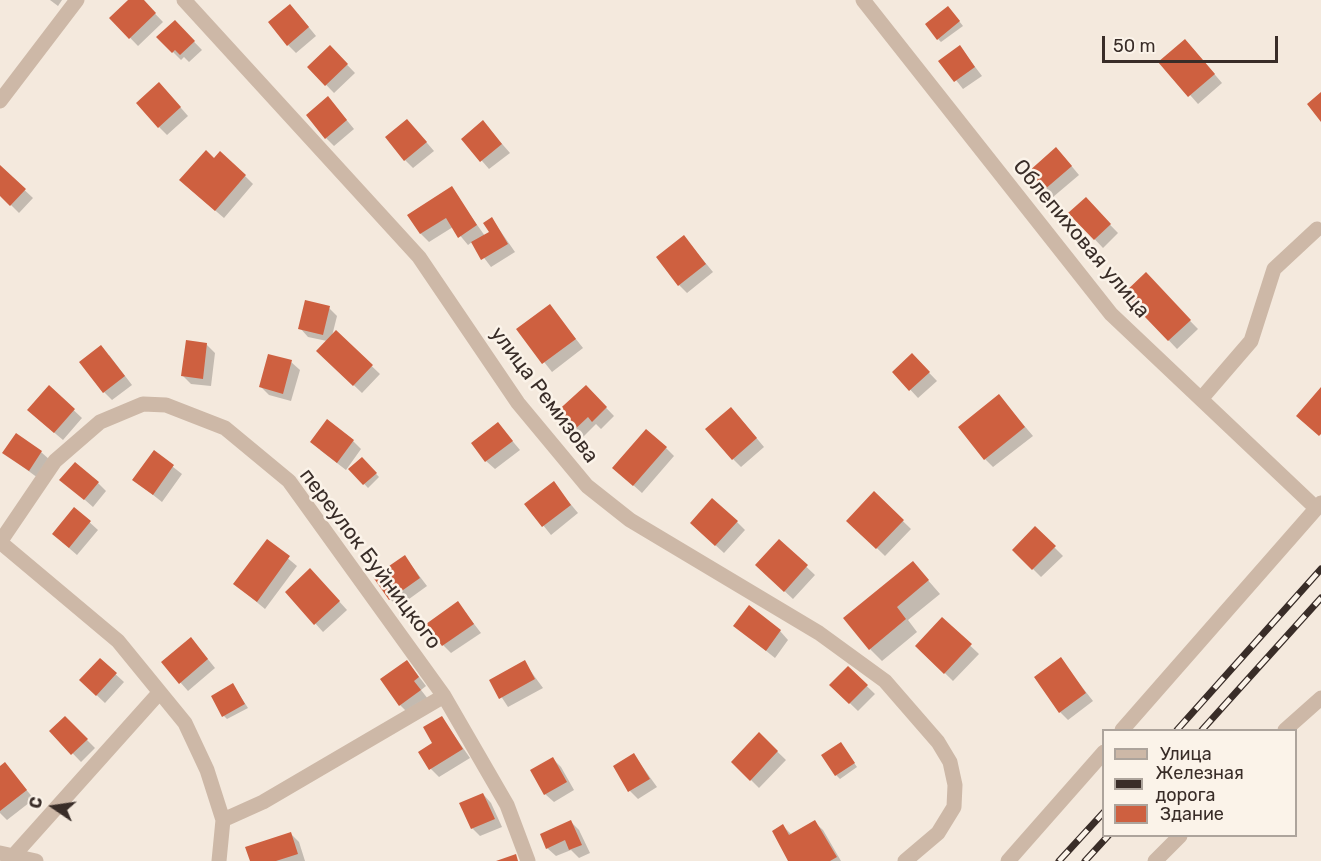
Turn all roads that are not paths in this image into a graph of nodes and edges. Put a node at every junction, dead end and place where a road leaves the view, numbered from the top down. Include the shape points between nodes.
1 (76, 0) edge
2 (184, 0) edge
3 (863, 0) edge
4 (0, 101) edge
5 (1317, 229) dead end
6 (1201, 399) junction
7 (1319, 506) edge
8 (0, 542) edge
9 (159, 693) junction
10 (444, 696) junction
11 (1321, 698) edge
12 (1123, 729) edge
13 (1286, 729) edge
14 (1102, 754) edge
15 (223, 820) junction
16 (1179, 837) edge
17 (7, 854) edge
18 (36, 861) edge
19 (219, 861) edge
20 (528, 861) edge
21 (905, 861) edge
22 (1008, 861) edge
23 (1155, 861) edge

1 - 4 street
2 - 21 street, улица Ремизова via 419,257 518,403 587,486 630,520 819,633 885,681 938,742 950,762 954,807 938,832
3 - 6 street, Облепиховая улица via 1111,314
5 - 6 street via 1274,269 1251,341
6 - 7 street, Облепиховая улица
7 - 12 street
8 - 9 street via 118,641
8 - 10 street, переулок Буйницкого via 55,461 99,422 143,404 166,405 225,428 289,481
9 - 15 street via 185,723 207,770
9 - 17 street via 54,813
10 - 15 street via 263,802
10 - 20 street, переулок Буйницкого via 507,805
11 - 13 street
14 - 22 street
15 - 19 street
16 - 23 street
17 - 18 street

